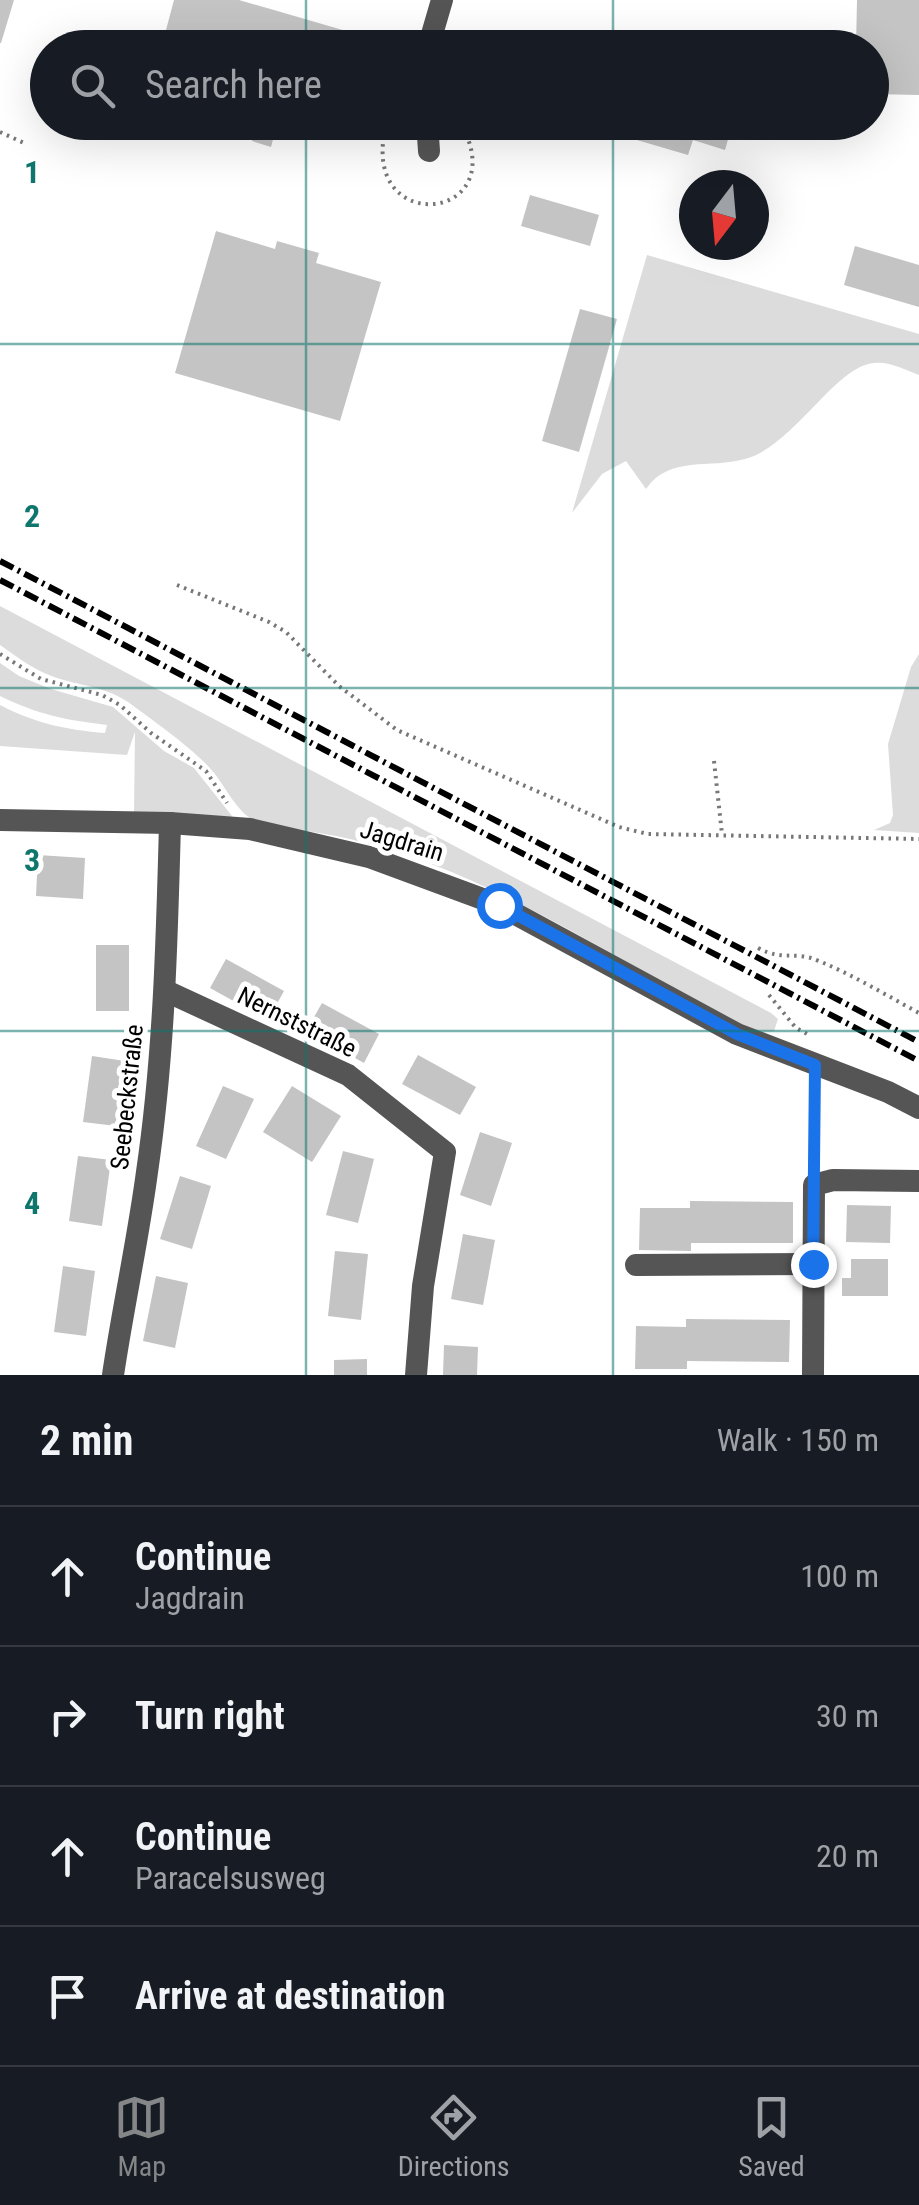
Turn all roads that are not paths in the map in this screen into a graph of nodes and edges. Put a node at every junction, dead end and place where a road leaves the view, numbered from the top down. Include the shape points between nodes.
1 (442, 0) edge
2 (433, 30) edge
3 (428, 140) edge
4 (429, 151) dead end
5 (0, 820) edge
6 (170, 823) junction
7 (166, 991) junction
8 (919, 1108) edge
9 (919, 1181) edge
10 (636, 1264) dead end
11 (813, 1264) junction
12 (113, 1375) edge
13 (416, 1375) edge
14 (813, 1375) edge

1 - 2 street
3 - 4 street
5 - 6 street, Jagdrain
6 - 7 street, Seebeckstraße
6 - 8 street, Jagdrain via 250,829 369,857 471,893 737,1034
7 - 12 street, Seebeckstraße via 147,1174
7 - 13 street, Nernststraße via 348,1075 445,1152
9 - 11 street via 814,1185
10 - 11 street
11 - 14 street

